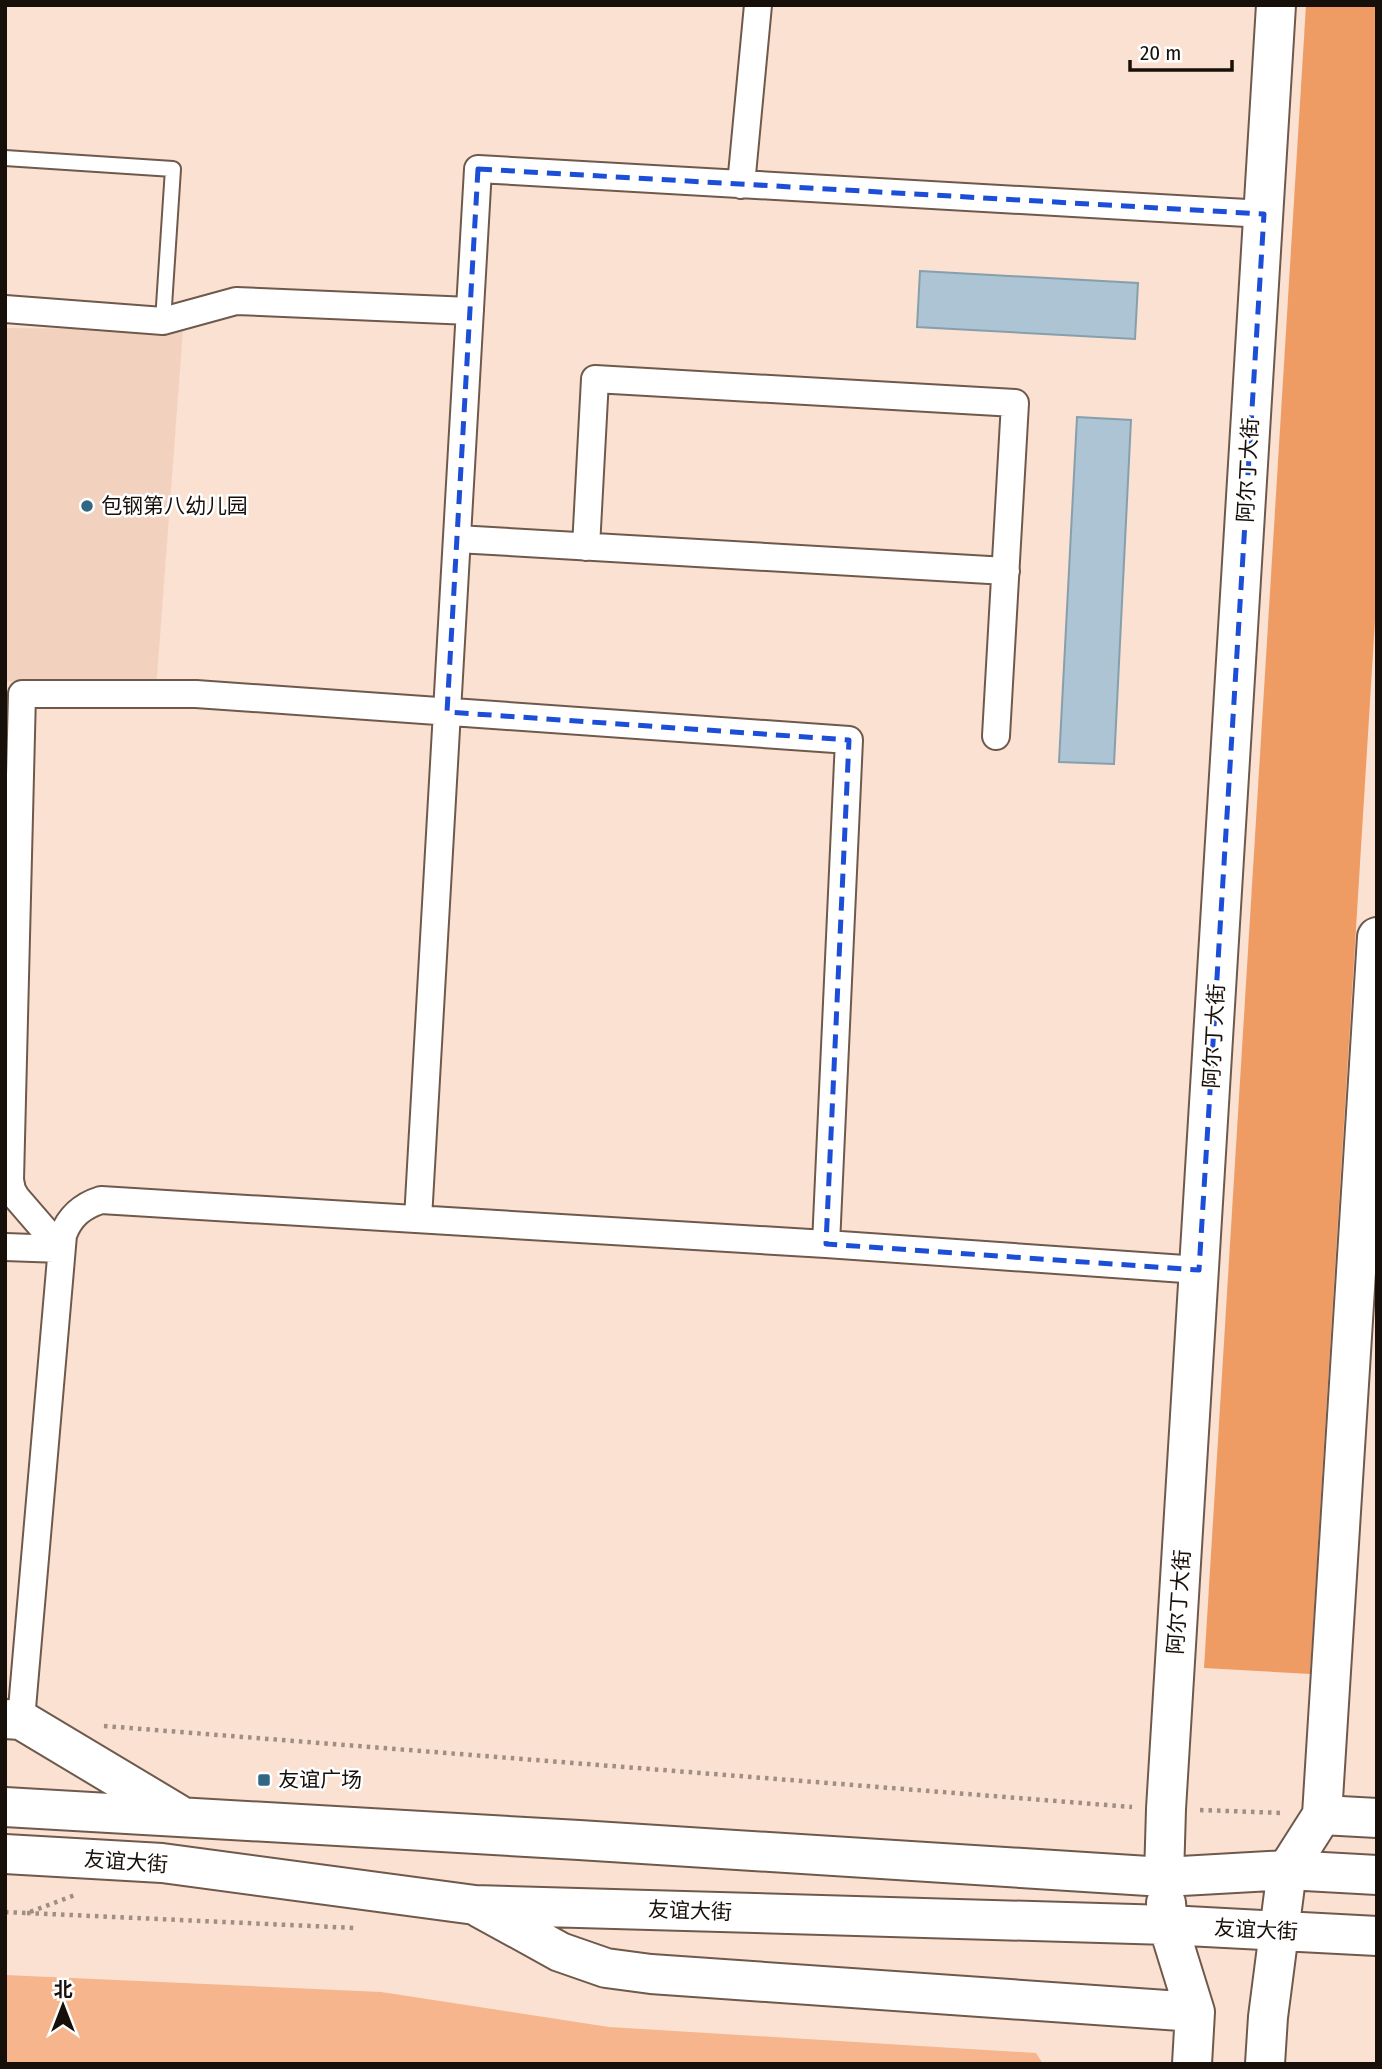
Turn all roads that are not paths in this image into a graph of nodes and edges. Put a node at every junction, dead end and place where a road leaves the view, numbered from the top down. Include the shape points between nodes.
1 (758, 5) edge
2 (1276, 5) edge
3 (5, 158) edge
4 (741, 185) junction
5 (1264, 214) junction
6 (5, 309) edge
7 (470, 311) junction
8 (163, 321) junction
9 (457, 539) junction
10 (586, 547) junction
11 (1006, 572) junction
12 (447, 712) junction
13 (996, 736) dead end
14 (1377, 937) edge
15 (418, 1219) junction
16 (826, 1244) junction
17 (5, 1247) edge
18 (61, 1249) junction
19 (1199, 1270) junction
20 (13, 1719) edge
21 (5, 1807) edge
22 (1322, 1815) junction
23 (183, 1816) junction
24 (1377, 1818) edge
25 (5, 1854) edge
26 (1287, 1870) junction
27 (1377, 1875) edge
28 (1164, 1877) junction
29 (475, 1905) junction
30 (1168, 1925) junction
31 (1278, 1931) junction
32 (1377, 1936) edge
33 (1195, 2012) junction
34 (1192, 2064) edge
35 (1265, 2064) edge

1 - 4 street
2 - 5 main road, 阿尔丁大街
3 - 8 lane via 173,169
4 - 5 street
4 - 7 street via 478,169
5 - 19 main road, 阿尔丁大街
6 - 8 street
7 - 8 street via 236,301
7 - 9 street
9 - 10 street
9 - 12 street
10 - 11 street
10 - 11 street via 595,379 1015,403
11 - 13 street
12 - 15 street
12 - 16 street via 849,740
12 - 18 street via 195,694 22,694 10,1180 16,1197
14 - 22 main road
15 - 16 street
15 - 18 street via 101,1200 76,1213 63,1235
16 - 19 street
17 - 18 street
18 - 20 street
19 - 28 main road, 阿尔丁大街
20 - 23 main road
21 - 23 main road
22 - 24 main road
22 - 26 main road
23 - 28 main road
25 - 29 main road, 友谊大街 via 162,1863
26 - 27 main road
26 - 28 main road
26 - 31 main road
28 - 30 main road, 阿尔丁大街
29 - 30 main road, 友谊大街
29 - 33 main road via 560,1952 606,1968 639,1973
30 - 31 main road, 友谊大街
30 - 33 main road, 阿尔丁大街
31 - 32 main road, 友谊大街
31 - 35 main road
33 - 34 main road, 阿尔丁大街

